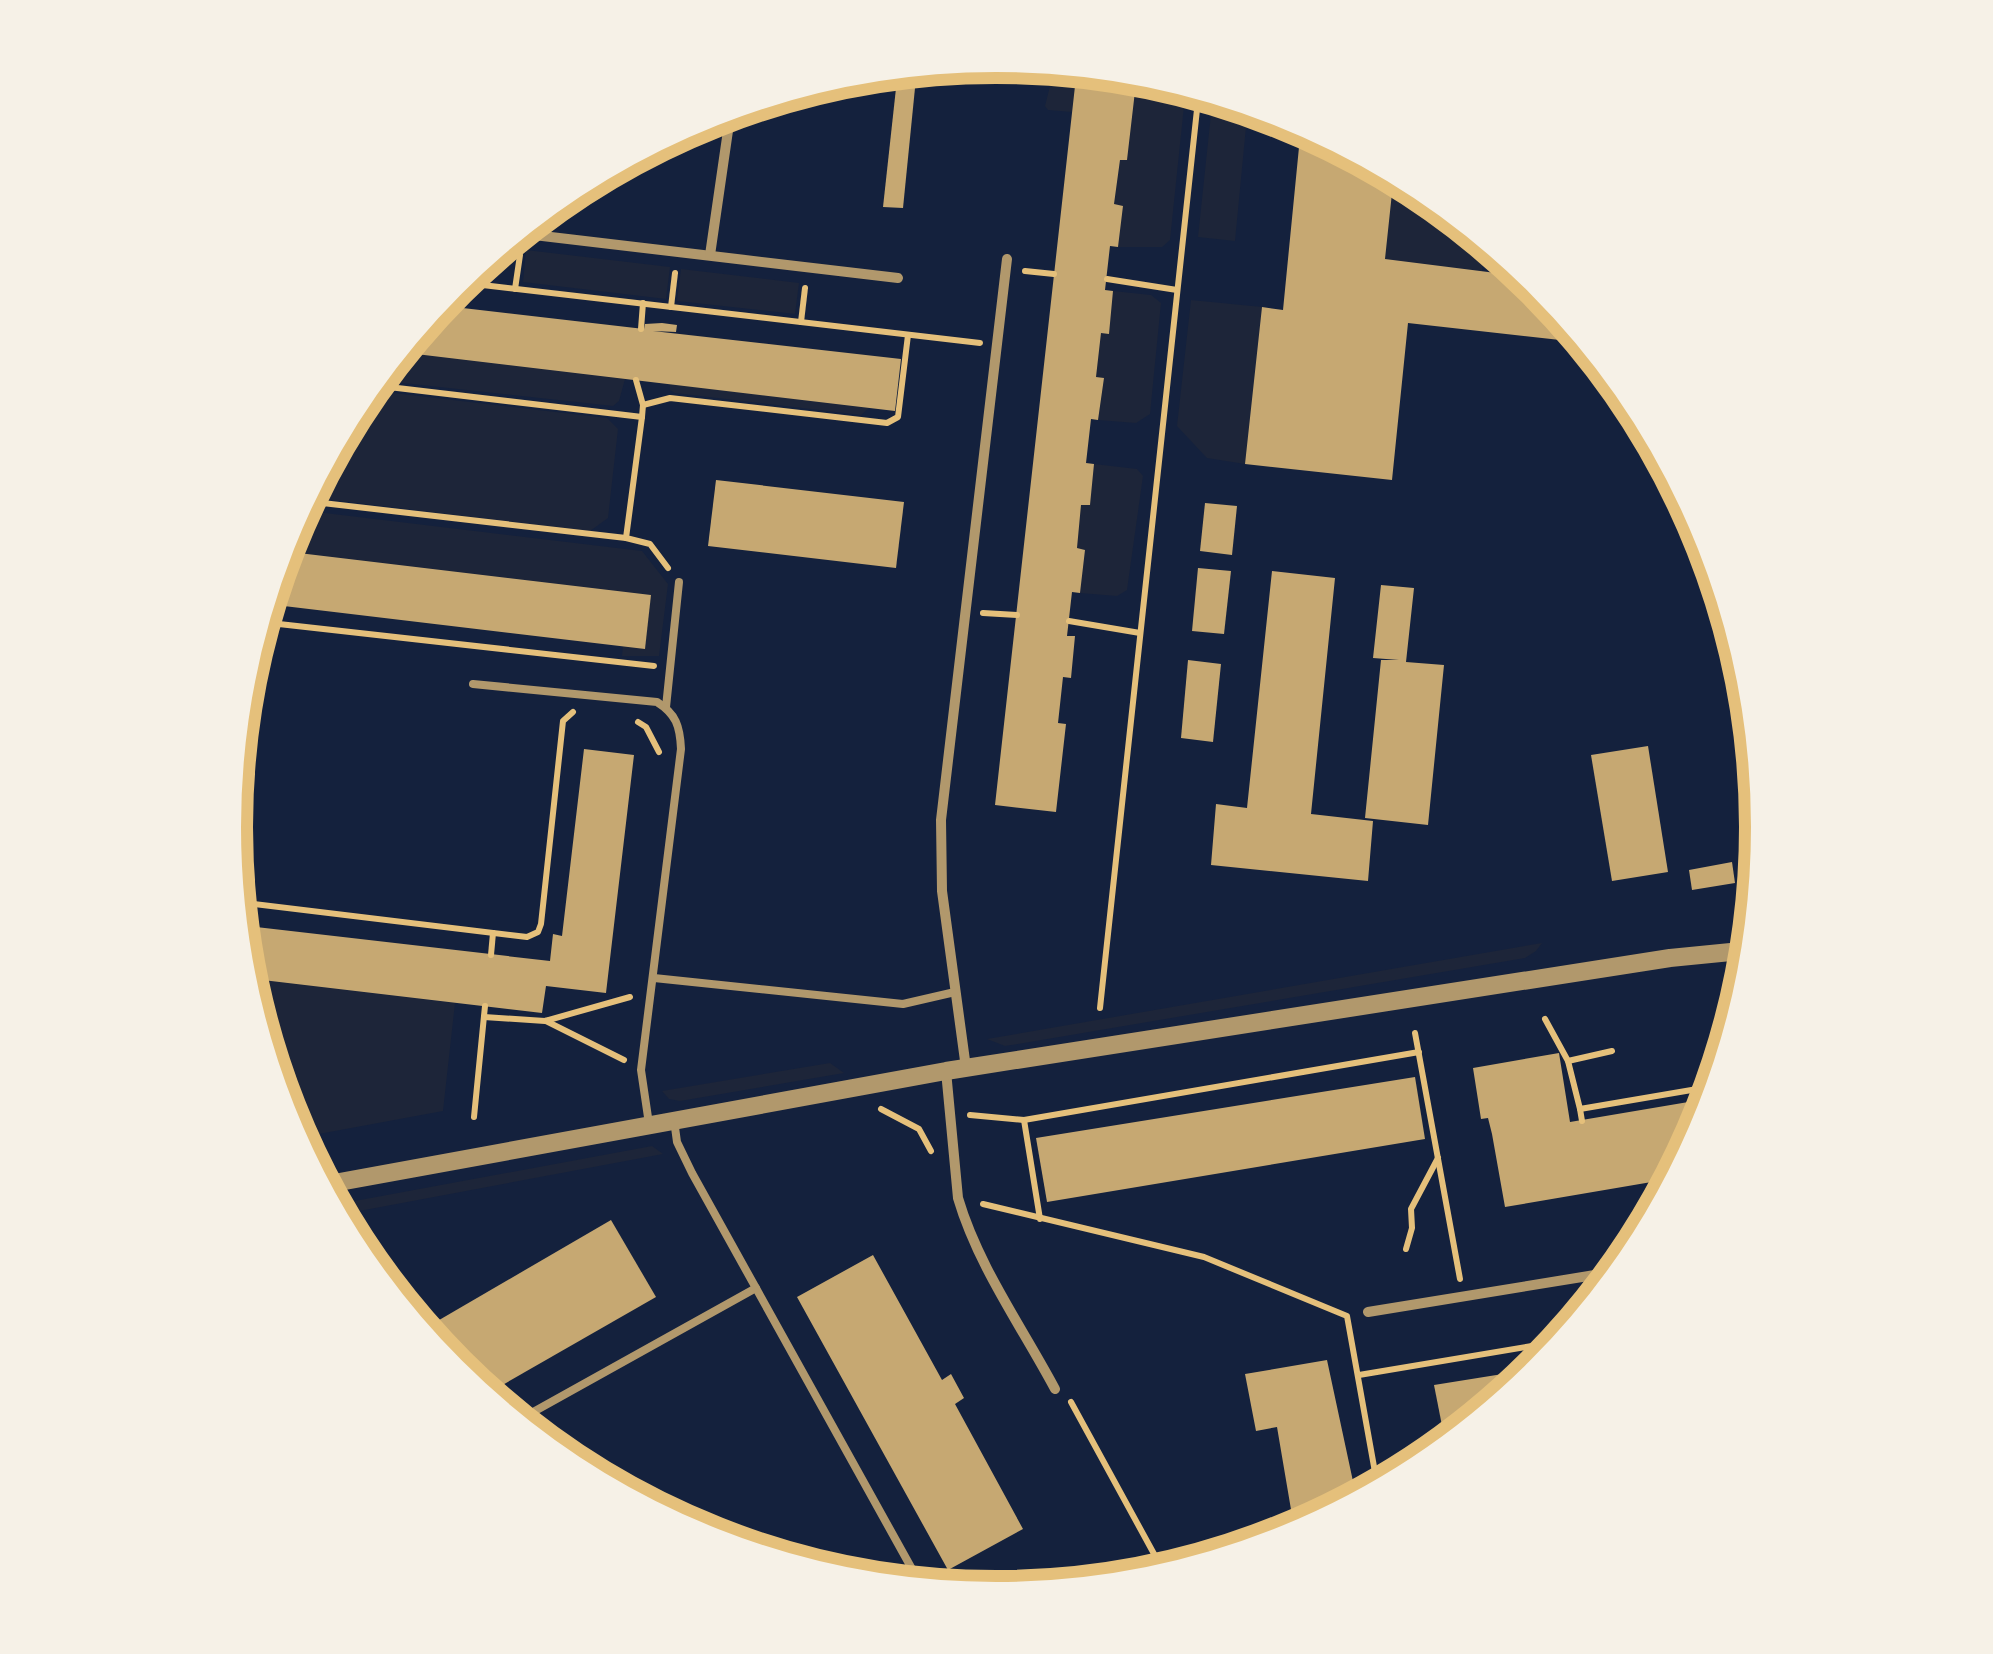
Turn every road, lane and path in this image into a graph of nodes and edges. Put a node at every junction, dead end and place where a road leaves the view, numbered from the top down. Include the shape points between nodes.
1 (1197, 105) edge
2 (728, 128) edge
3 (536, 235) edge
4 (519, 249) edge
5 (678, 251) junction
6 (710, 255) junction
7 (1006, 259) dead end
8 (808, 267) junction
9 (1019, 270) dead end
10 (1054, 274) dead end
11 (898, 278) dead end
12 (1106, 279) dead end
13 (480, 285) edge
14 (516, 289) junction
15 (1177, 290) junction
16 (643, 304) junction
17 (671, 306) junction
18 (801, 322) junction
19 (641, 329) dead end
20 (908, 334) junction
21 (938, 338) dead end
22 (636, 380) dead end
23 (390, 387) edge
24 (643, 405) junction
25 (642, 417) junction
26 (321, 503) edge
27 (626, 538) junction
28 (680, 582) joint
29 (982, 612) dead end
30 (1017, 615) dead end
31 (1069, 622) dead end
32 (276, 624) edge
33 (1140, 633) junction
34 (670, 668) junction
35 (473, 684) dead end
36 (666, 708) junction
37 (583, 710) dead end
38 (630, 717) dead end
39 (660, 756) dead end
40 (251, 904) edge
41 (494, 932) junction
42 (1736, 952) edge
43 (490, 955) dead end
44 (654, 978) junction
45 (955, 992) junction
46 (485, 1006) dead end
47 (1100, 1008) dead end
48 (634, 1012) dead end
49 (484, 1018) junction
50 (1545, 1019) dead end
51 (545, 1020) junction
52 (1415, 1033) dead end
53 (630, 1045) dead end
54 (1419, 1052) junction
55 (1612, 1052) dead end
56 (1568, 1060) junction
57 (628, 1061) junction
58 (966, 1068) junction
59 (626, 1072) dead end
60 (946, 1072) junction
61 (1698, 1089) edge
62 (876, 1106) dead end
63 (1580, 1109) junction
64 (952, 1113) junction
65 (474, 1116) dead end
66 (674, 1120) junction
67 (1024, 1120) junction
68 (1582, 1120) dead end
69 (903, 1122) dead end
70 (649, 1125) junction
71 (1438, 1158) junction
72 (337, 1183) edge
73 (958, 1198) junction
74 (1040, 1219) junction
75 (1406, 1249) dead end
76 (1597, 1274) edge
77 (756, 1288) junction
78 (1462, 1295) junction
79 (1368, 1312) dead end
80 (1538, 1344) edge
81 (1359, 1376) junction
82 (1055, 1389) dead end
83 (1069, 1400) dead end
84 (530, 1414) edge
85 (1375, 1473) edge
86 (1157, 1559) edge
87 (914, 1572) edge

1 - 15 path
2 - 6 street
3 - 5 street
4 - 14 path
5 - 6 street
5 - 17 path
6 - 8 street
7 - 45 street via 941,820
8 - 11 street
8 - 18 path
9 - 10 path
12 - 15 path
13 - 14 path
14 - 16 path
15 - 33 path
16 - 17 path
16 - 19 path
17 - 18 path
18 - 20 path
20 - 21 path
20 - 24 path via 898,417 887,423 670,398
22 - 24 path
23 - 25 path
24 - 25 path
25 - 27 path
26 - 27 path
27 - 28 path via 650,544
28 - 34 lane
29 - 30 path
31 - 33 path
32 - 34 path
33 - 47 path
34 - 36 lane
35 - 36 lane
36 - 44 lane via 680,728 681,749
37 - 41 path via 562,721 542,924 527,936
38 - 39 path via 646,727
40 - 41 path
41 - 43 path
42 - 58 street
44 - 45 lane via 903,1004
44 - 70 lane via 641,1070
45 - 58 street
46 - 49 path
48 - 51 path via 636,995
49 - 51 path
49 - 65 path
50 - 56 path
51 - 57 path
52 - 54 path
53 - 57 path
54 - 67 path
54 - 71 path
55 - 56 path
56 - 63 path
57 - 59 path
58 - 60 street
60 - 64 street
60 - 66 street
61 - 63 path
62 - 69 path
63 - 68 path
64 - 67 path
64 - 73 street
66 - 70 street
66 - 77 lane via 692,1173
67 - 74 path
70 - 72 street
71 - 75 path via 1410,1209
71 - 78 path
73 - 74 path
73 - 82 street via 979,1252
74 - 81 path via 1204,1257 1347,1316
76 - 78 street
77 - 84 lane
77 - 87 lane
78 - 79 street
80 - 81 path
81 - 85 path
83 - 86 path

